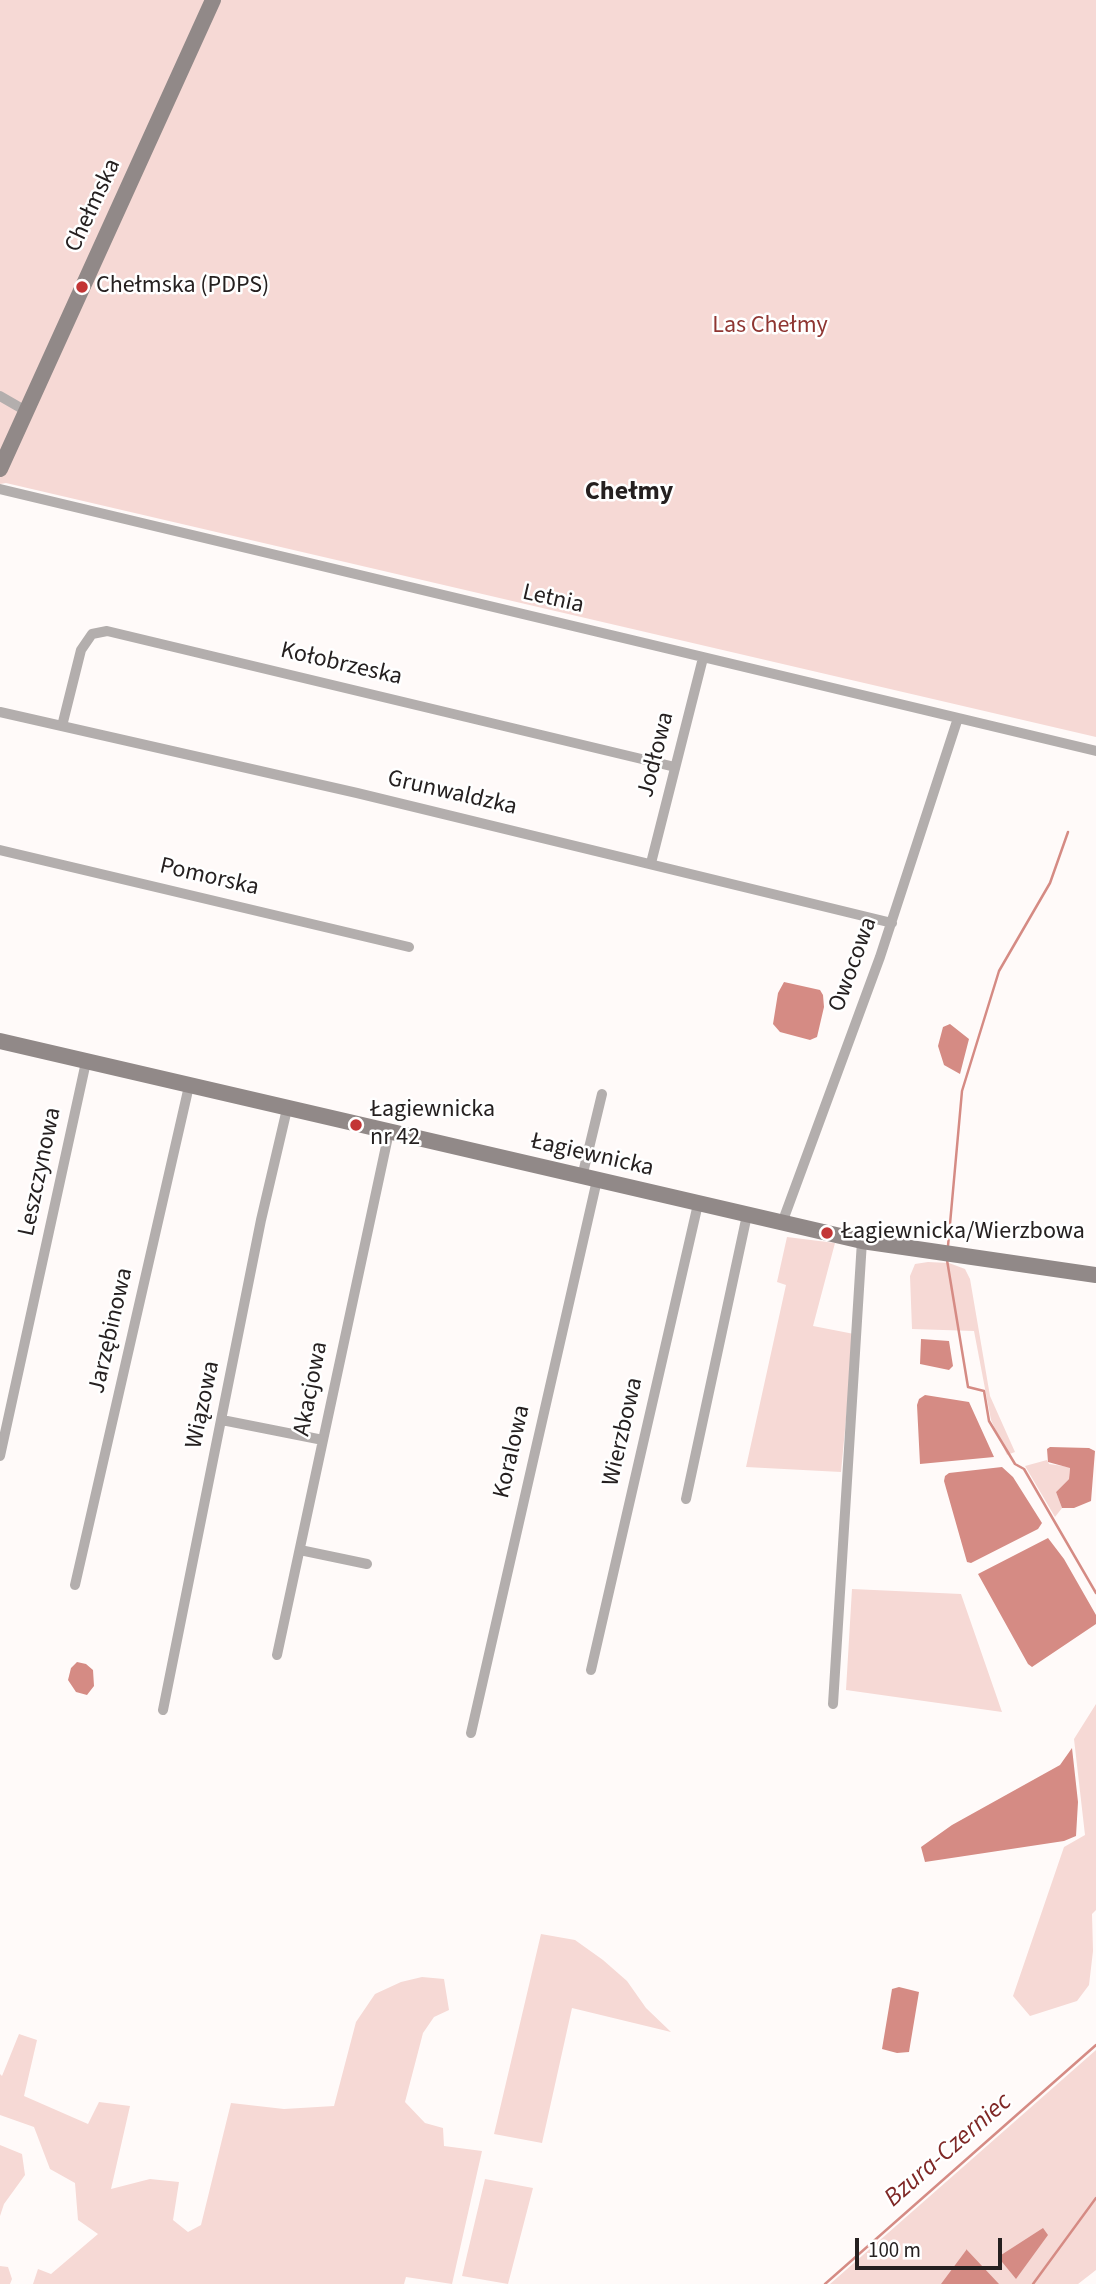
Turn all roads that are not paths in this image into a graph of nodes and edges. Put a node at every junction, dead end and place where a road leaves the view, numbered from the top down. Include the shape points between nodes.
1 (214, 0) edge
2 (0, 396) edge
3 (26, 411) junction
4 (0, 469) edge
5 (0, 489) edge
6 (703, 658) junction
7 (0, 712) edge
8 (958, 718) junction
9 (62, 726) junction
10 (1096, 751) edge
11 (675, 767) junction
12 (0, 850) edge
13 (651, 863) junction
14 (892, 923) junction
15 (409, 947) dead end
16 (0, 1041) edge
17 (86, 1062) junction
18 (188, 1086) junction
19 (602, 1094) dead end
20 (287, 1109) junction
21 (389, 1132) junction
22 (590, 1179) junction
23 (698, 1204) junction
24 (747, 1215) junction
25 (782, 1223) junction
26 (862, 1241) junction
27 (1096, 1275) edge
28 (222, 1420) junction
29 (323, 1440) junction
30 (0, 1456) edge
31 (686, 1499) dead end
32 (300, 1550) junction
33 (367, 1564) dead end
34 (75, 1585) dead end
35 (277, 1655) dead end
36 (591, 1670) dead end
37 (833, 1704) dead end
38 (163, 1710) dead end
39 (471, 1733) dead end

1 - 3 street, Chełmska
2 - 3 street
3 - 4 street, Chełmska
5 - 6 street, Letnia
6 - 8 street, Letnia
6 - 11 street, Jodłowa
7 - 9 street, Grunwaldzka
8 - 10 street, Letnia
8 - 14 street, Owocowa
9 - 11 street, Kołobrzeska via 81,650 92,634 107,631
9 - 13 street, Grunwaldzka
11 - 13 street, Jodłowa
12 - 15 street, Pomorska
13 - 14 street, Grunwaldzka
14 - 25 street, Owocowa
16 - 17 street, Łagiewnicka
17 - 18 street, Łagiewnicka
17 - 30 street, Leszczynowa
18 - 20 street, Łagiewnicka
18 - 34 street, Jarzębinowa
19 - 22 street
20 - 21 street, Łagiewnicka
20 - 28 street, Wiązowa
21 - 22 street, Łagiewnicka
21 - 29 street, Akacjowa
22 - 23 street, Łagiewnicka
22 - 39 street, Koralowa
23 - 24 street, Łagiewnicka
23 - 36 street, Wierzbowa
24 - 25 street, Łagiewnicka
24 - 31 street
25 - 26 street, Łagiewnicka
26 - 27 street, Łagiewnicka
26 - 37 street
28 - 29 street
28 - 38 street, Wiązowa
29 - 32 street, Akacjowa
32 - 33 street
32 - 35 street, Akacjowa

